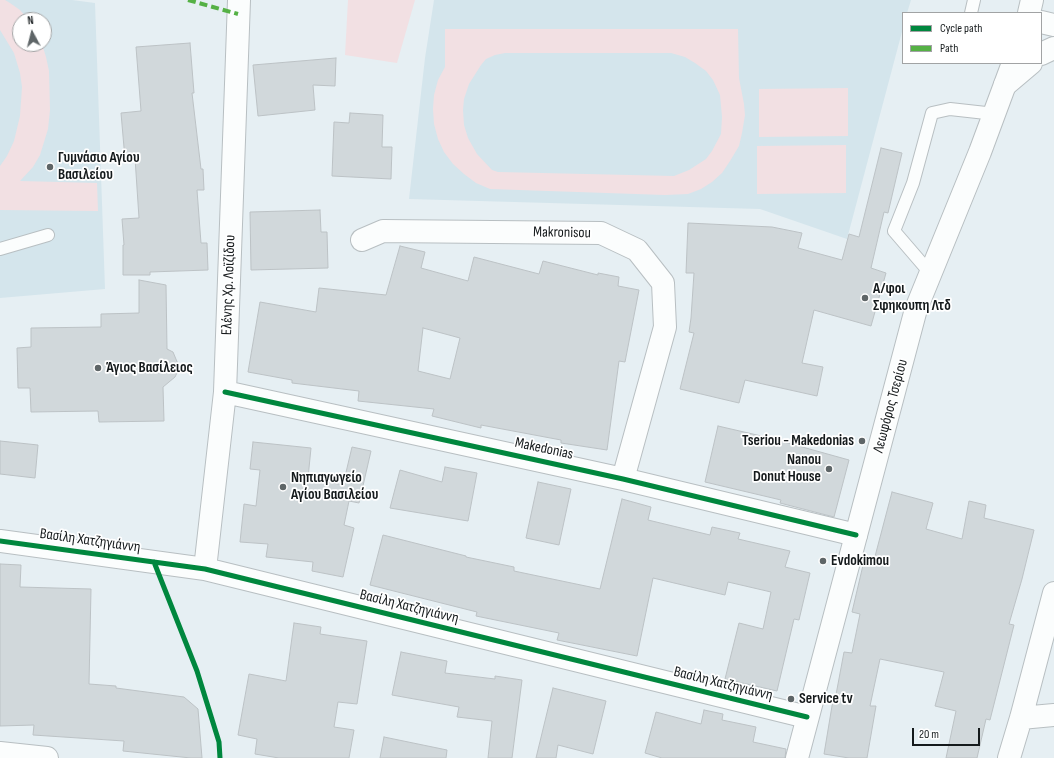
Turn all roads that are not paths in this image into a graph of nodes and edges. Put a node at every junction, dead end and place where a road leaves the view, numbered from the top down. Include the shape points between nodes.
1 (239, 0) edge
2 (974, 0) edge
3 (1032, 0) edge
4 (971, 12) edge
5 (1029, 12) edge
6 (1042, 22) edge
7 (1054, 25) edge
8 (1054, 48) edge
9 (1042, 54) edge
10 (1013, 64) edge
11 (1030, 64) edge
12 (1005, 85) junction
13 (995, 114) junction
14 (48, 235) dead end
15 (362, 240) dead end
16 (0, 249) edge
17 (931, 274) junction
18 (225, 392) junction
19 (623, 479) junction
20 (856, 535) junction
21 (0, 541) edge
22 (205, 569) junction
23 (1054, 592) edge
24 (1054, 715) edge
25 (807, 717) junction
26 (1021, 718) junction
27 (0, 753) edge
28 (47, 758) edge
29 (797, 758) edge
30 (1009, 758) edge

1 - 18 street, Ελένης Χρ. Λοϊζίδου
2 - 4 lane
3 - 5 street
6 - 7 street
8 - 9 street
10 - 12 street, Λεωφόρος Τσερίου
11 - 12 street
12 - 13 street, Λεωφόρος Τσερίου
13 - 17 street, Λεωφόρος Τσερίου
13 - 17 lane via 950,109 932,113 913,183 894,231
14 - 16 lane
15 - 19 street, Makronisou via 383,231 601,233 637,250 663,283 665,327
17 - 20 street, Λεωφόρος Τσερίου via 916,309
18 - 19 street, Makedonias
18 - 22 street, Ελένης Χρ. Λοϊζίδου
19 - 20 street, Makedonias
20 - 25 street, Λεωφόρος Τσερίου
21 - 22 street, Βασίλη Χατζηγιάννη
22 - 25 street, Βασίλη Χατζηγιάννη
23 - 26 street
24 - 26 street
25 - 29 street, Λεωφόρος Τσερίου
26 - 30 street
27 - 28 street

